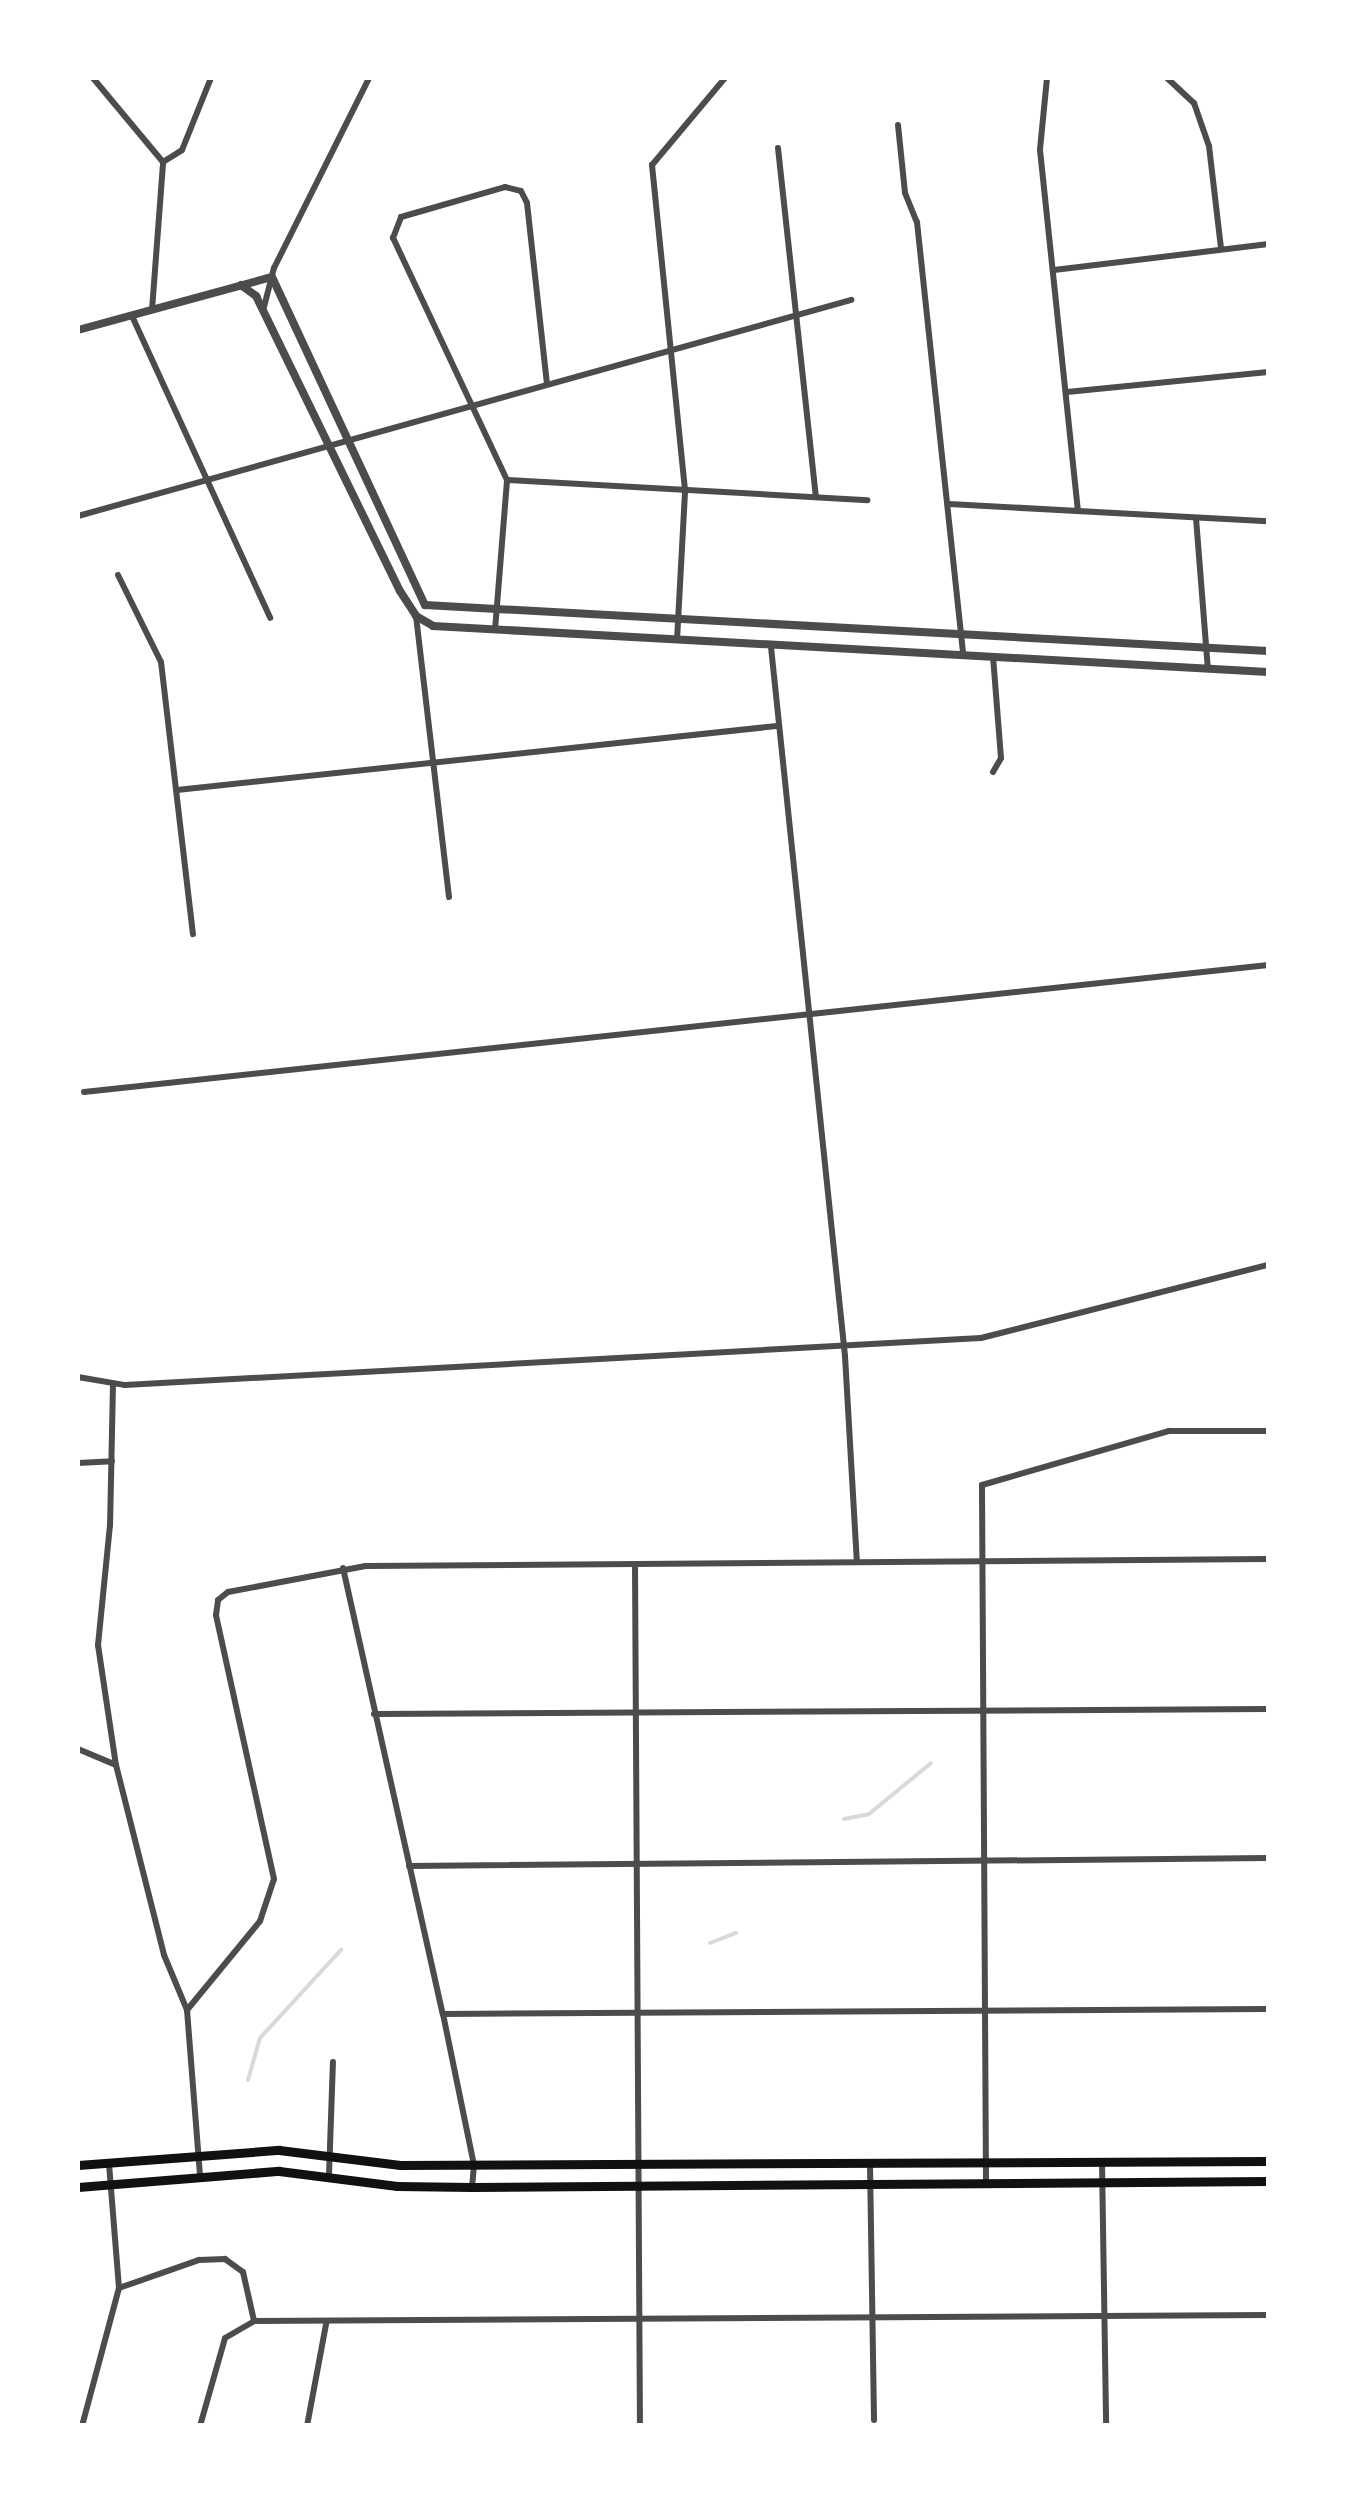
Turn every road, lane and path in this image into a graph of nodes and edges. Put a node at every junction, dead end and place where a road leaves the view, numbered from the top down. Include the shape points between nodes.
1 (93, 78) edge
2 (211, 78) edge
3 (370, 78) edge
4 (725, 78) edge
5 (1048, 78) edge
6 (1167, 78) edge
7 (898, 125) dead end
8 (778, 148) dead end
9 (163, 162) junction
10 (1268, 244) edge
11 (1220, 248) junction
12 (1054, 270) junction
13 (272, 277) junction
14 (242, 285) junction
15 (851, 300) dead end
16 (152, 310) junction
17 (264, 310) junction
18 (795, 314) junction
19 (132, 316) junction
20 (78, 330) edge
21 (672, 349) junction
22 (1268, 372) edge
23 (547, 384) junction
24 (1067, 392) junction
25 (474, 407) junction
26 (349, 440) junction
27 (329, 446) junction
28 (204, 480) junction
29 (507, 480) junction
30 (685, 490) junction
31 (816, 497) junction
32 (867, 500) dead end
33 (949, 504) junction
34 (1078, 511) junction
35 (78, 515) edge
36 (1196, 518) junction
37 (1268, 521) edge
38 (118, 576) dead end
39 (425, 605) junction
40 (496, 610) junction
41 (416, 616) junction
42 (270, 618) dead end
43 (678, 618) junction
44 (495, 630) junction
45 (962, 632) junction
46 (676, 641) junction
47 (771, 647) junction
48 (1208, 648) junction
49 (1268, 651) edge
50 (962, 654) junction
51 (994, 656) junction
52 (1208, 669) junction
53 (1268, 672) edge
54 (777, 726) junction
55 (434, 763) junction
56 (993, 772) dead end
57 (177, 790) junction
58 (448, 897) dead end
59 (193, 934) dead end
60 (1268, 965) edge
61 (808, 1014) junction
62 (84, 1092) dead end
63 (1268, 1265) edge
64 (843, 1346) junction
65 (78, 1377) edge
66 (113, 1384) junction
67 (1268, 1430) edge
68 (112, 1462) junction
69 (78, 1463) edge
70 (1268, 1559) edge
71 (857, 1562) junction
72 (982, 1562) junction
73 (635, 1564) junction
74 (343, 1568) junction
75 (1268, 1708) edge
76 (982, 1710) junction
77 (635, 1712) junction
78 (374, 1714) junction
79 (78, 1749) edge
80 (116, 1765) junction
81 (1268, 1858) edge
82 (984, 1860) junction
83 (636, 1862) junction
84 (409, 1866) junction
85 (1268, 2009) edge
86 (188, 2010) junction
87 (636, 2012) junction
88 (987, 2012) junction
89 (443, 2014) junction
90 (333, 2062) dead end
91 (198, 2154) junction
92 (332, 2154) junction
93 (1268, 2161) edge
94 (109, 2162) junction
95 (1102, 2162) junction
96 (986, 2163) junction
97 (870, 2164) junction
98 (78, 2165) edge
99 (637, 2165) junction
100 (474, 2166) junction
101 (329, 2175) junction
102 (200, 2176) junction
103 (1268, 2181) edge
104 (986, 2182) junction
105 (1102, 2182) junction
106 (110, 2183) junction
107 (871, 2184) junction
108 (637, 2185) junction
109 (78, 2186) edge
110 (472, 2187) junction
111 (119, 2288) junction
112 (1268, 2315) edge
113 (872, 2318) junction
114 (1105, 2318) junction
115 (640, 2320) junction
116 (254, 2321) junction
117 (326, 2324) junction
118 (874, 2420) dead end
119 (82, 2426) edge
120 (200, 2426) edge
121 (307, 2426) edge
122 (640, 2426) edge
123 (1106, 2426) edge

1 - 9 street
2 - 9 street via 182,150
3 - 13 street
4 - 21 street via 652,164
5 - 12 street via 1040,150
6 - 11 street via 1194,103 1210,146
7 - 33 street via 905,193 917,222
8 - 18 street
9 - 16 street
10 - 11 street
11 - 12 street
12 - 24 street
13 - 14 street
13 - 17 street
13 - 26 street
14 - 16 street
14 - 17 street
15 - 18 street
16 - 19 street
17 - 27 street
18 - 21 street
18 - 31 street
19 - 20 street
19 - 28 street
21 - 23 street
21 - 30 street
22 - 24 street
23 - 25 street
23 - 25 street via 527,203 520,191 505,187 411,212 394,226 396,247
24 - 34 street
25 - 26 street
25 - 29 street
26 - 27 street
26 - 39 street
27 - 28 street
27 - 41 street
28 - 35 street
28 - 42 street
29 - 30 street
29 - 40 street
30 - 31 street
30 - 43 street
31 - 32 street
33 - 34 street
33 - 45 street
34 - 36 street
36 - 37 street
36 - 48 street
38 - 57 street via 161,662
39 - 40 street
39 - 41 street
40 - 43 street
40 - 44 street
41 - 44 street via 433,626
41 - 55 street
43 - 45 street
43 - 46 street
44 - 46 street
45 - 48 street
45 - 50 street
46 - 47 street
47 - 50 street
47 - 54 street
48 - 49 street
48 - 52 street
50 - 51 street
51 - 52 street
51 - 56 street via 1001,758
52 - 53 street
54 - 55 street
54 - 61 street
55 - 57 street
55 - 58 street
57 - 59 street
60 - 61 street
61 - 62 street
61 - 64 street
63 - 64 street via 992,1336
64 - 66 street
64 - 71 street
65 - 66 street
66 - 68 street
67 - 72 street via 1169,1431 982,1486
68 - 69 street
68 - 80 street via 98,1645
70 - 72 street
71 - 72 street
71 - 73 street
72 - 76 street
73 - 74 street
73 - 77 street
74 - 78 street
74 - 86 street via 228,1592 218,1600 274,1879 260,1921
75 - 76 street
76 - 77 street
76 - 82 street
77 - 78 street
77 - 83 street
78 - 84 street
79 - 80 street
80 - 86 street via 164,1955
81 - 82 street
82 - 83 street
82 - 88 street
83 - 84 street
83 - 87 street
84 - 89 street
85 - 88 street
86 - 91 street
87 - 88 street
87 - 89 street
87 - 99 street
88 - 96 street
89 - 100 street
90 - 92 street
91 - 92 main road
91 - 94 main road
91 - 102 street
92 - 100 main road
92 - 101 street
93 - 95 main road
94 - 98 main road
94 - 106 street
95 - 96 main road
95 - 105 street
96 - 97 main road
96 - 104 street
97 - 99 main road
97 - 107 street
99 - 100 main road
99 - 108 street
100 - 110 street
101 - 102 main road
101 - 110 main road via 397,2186
102 - 106 main road
103 - 105 main road
104 - 105 main road
104 - 107 main road
105 - 114 street
106 - 109 main road
106 - 111 street
107 - 108 main road
107 - 113 street
108 - 110 main road
108 - 115 street
111 - 116 street via 199,2260 224,2259 243,2272
111 - 119 street
112 - 114 street
113 - 114 street
113 - 115 street
113 - 118 street
114 - 123 street
115 - 117 street
115 - 122 street
116 - 117 street
116 - 120 street via 226,2338
117 - 121 street

